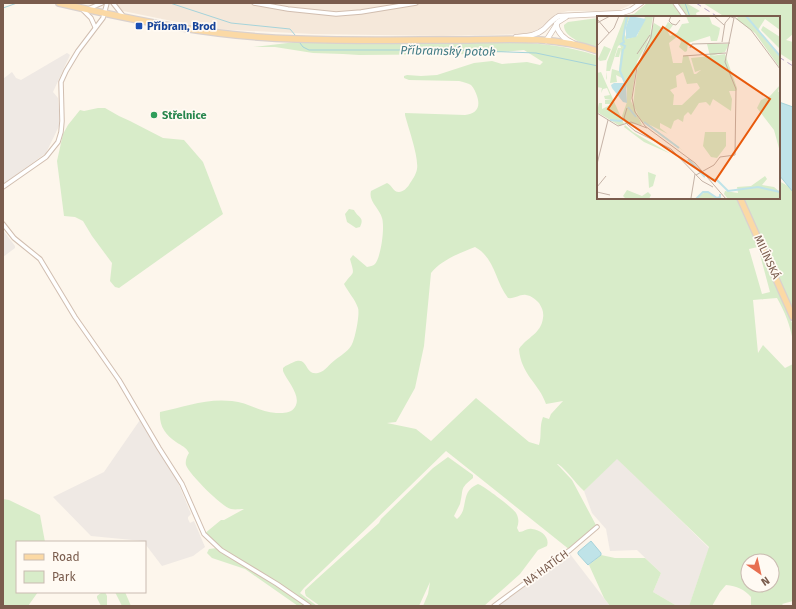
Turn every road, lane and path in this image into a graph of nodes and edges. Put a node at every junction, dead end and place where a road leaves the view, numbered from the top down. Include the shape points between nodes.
1 (58, 3) edge
2 (102, 3) edge
3 (107, 3) edge
4 (113, 3) edge
5 (254, 3) edge
6 (416, 3) edge
7 (641, 3) edge
8 (675, 3) edge
9 (83, 8) junction
10 (105, 13) junction
11 (571, 15) junction
12 (684, 16) edge
13 (124, 17) junction
14 (549, 24) junction
15 (556, 24) junction
16 (95, 27) junction
17 (504, 40) junction
18 (546, 41) junction
19 (583, 47) junction
20 (597, 52) edge
21 (3, 187) edge
22 (740, 199) edge
23 (3, 224) edge
24 (793, 317) edge
25 (597, 528) dead end
26 (309, 606) edge
27 (494, 606) edge

1 - 9 main road
2 - 9 street
3 - 10 street
4 - 13 street
5 - 6 street via 336,14
7 - 11 street via 622,13
8 - 12 street
9 - 10 main road
9 - 16 street
10 - 13 main road
10 - 16 street
11 - 14 street via 559,16
11 - 15 street
13 - 17 main road via 196,30 270,38
14 - 17 street via 536,34
14 - 18 street via 546,29
15 - 18 street
15 - 19 street via 563,38
16 - 21 street via 61,82 62,122 58,142 46,157
17 - 18 main road
18 - 19 main road
19 - 20 main road
22 - 24 main road, MILÍNSKÁ
23 - 26 street via 14,238 40,259 119,380 180,480 209,540
25 - 27 street, NA HATÍCH

